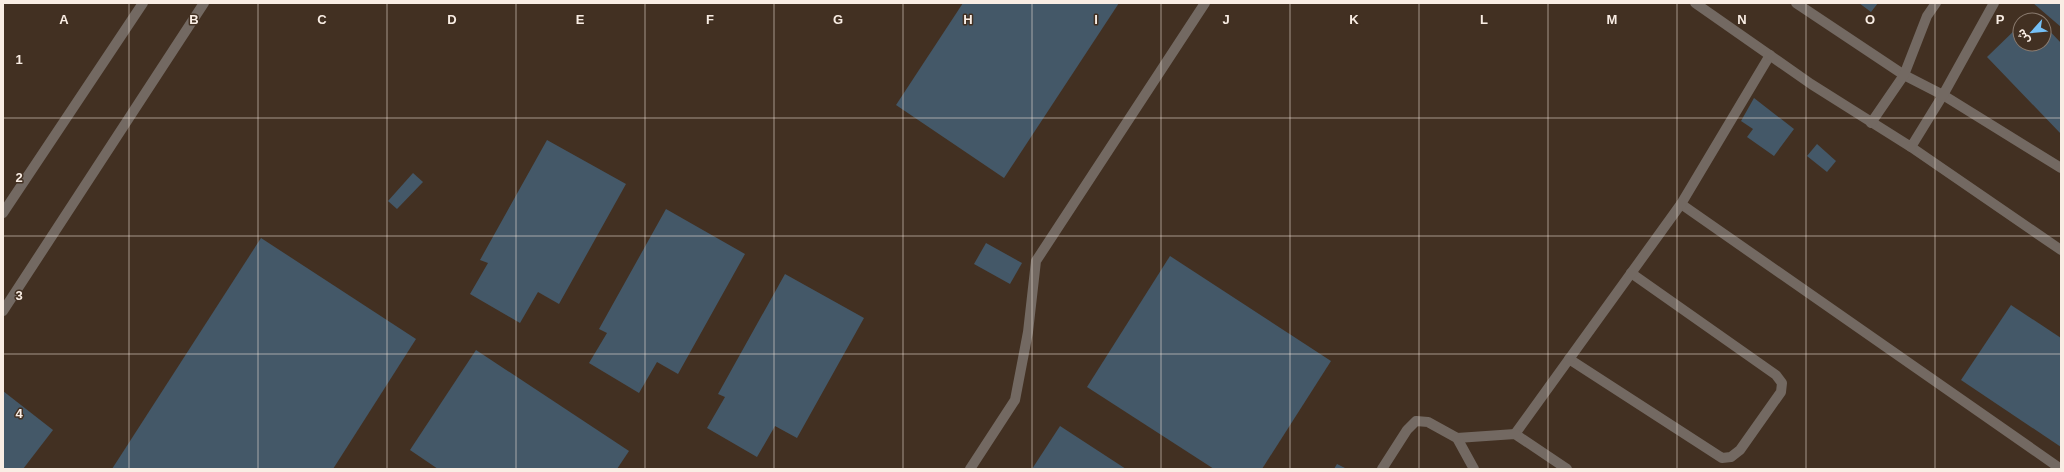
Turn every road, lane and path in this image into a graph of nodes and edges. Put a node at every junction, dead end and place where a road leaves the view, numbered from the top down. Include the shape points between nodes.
1 (143, 3) edge
2 (204, 3) edge
3 (1205, 3) edge
4 (1695, 3) edge
5 (1796, 3) edge
6 (1936, 3) edge
7 (1994, 3) edge
8 (1770, 55) junction
9 (1904, 75) junction
10 (1943, 95) junction
11 (1871, 123) junction
12 (1910, 147) junction
13 (2061, 168) edge
14 (1681, 204) junction
15 (3, 213) edge
16 (2061, 250) edge
17 (1631, 273) junction
18 (3, 311) edge
19 (1570, 359) junction
20 (1515, 434) junction
21 (1457, 438) junction
22 (1562, 468) edge
23 (970, 469) edge
24 (1382, 469) edge
25 (1474, 469) edge
26 (2061, 469) edge

1 - 15 street
2 - 18 street
3 - 23 street via 1036,261 1028,332 1015,400
4 - 8 street
5 - 9 street
6 - 9 street via 1927,16
7 - 10 street
8 - 11 street
8 - 14 street
9 - 10 street
9 - 11 street
10 - 12 street
10 - 13 street
11 - 12 street
12 - 16 street
14 - 17 street
14 - 26 street
17 - 19 street
17 - 19 street via 1776,375 1782,383 1781,392 1740,450 1731,457 1722,458
19 - 20 street
20 - 21 street
20 - 22 street
21 - 24 street via 1428,422 1416,422
21 - 25 street

